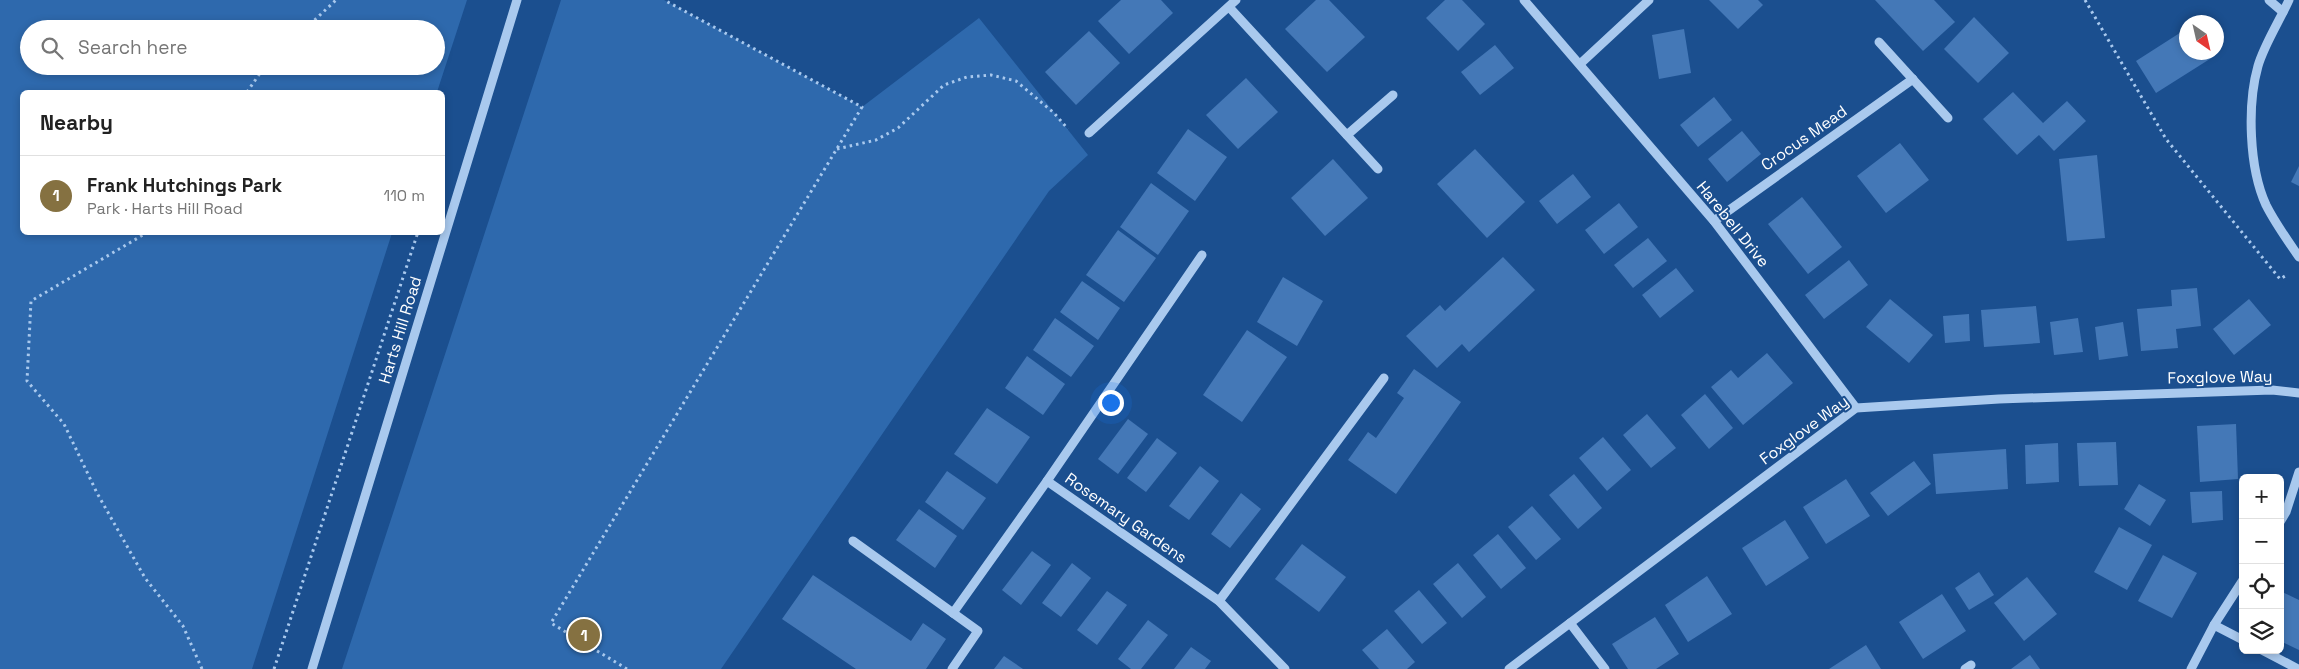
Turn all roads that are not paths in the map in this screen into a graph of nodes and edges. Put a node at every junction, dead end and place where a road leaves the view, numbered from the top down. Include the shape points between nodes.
1 (518, 0) edge
2 (1236, 0) edge
3 (1524, 0) edge
4 (1649, 0) edge
5 (2269, 0) edge
6 (2290, 0) edge
7 (1228, 7) junction
8 (2284, 12) junction
9 (1878, 42) dead end
10 (1580, 64) junction
11 (1913, 79) junction
12 (1393, 95) dead end
13 (1948, 118) dead end
14 (1088, 133) road end
15 (1347, 135) junction
16 (1378, 169) dead end
17 (1714, 221) junction
18 (1202, 255) dead end
19 (2299, 257) edge
20 (1384, 378) dead end
21 (2299, 393) edge
22 (1856, 408) junction
23 (2299, 472) edge
24 (1047, 481) junction
25 (2282, 519) edge
26 (853, 541) dead end
27 (2239, 586) edge
28 (1219, 600) junction
29 (953, 613) junction
30 (1570, 623) junction
31 (2214, 625) junction
32 (2239, 638) edge
33 (2270, 654) edge
34 (312, 669) edge
35 (952, 669) edge
36 (1285, 669) edge
37 (1509, 669) edge
38 (1605, 669) edge
39 (2192, 669) edge
40 (2298, 669) edge

1 - 34 street, Harts Hill Road
2 - 7 street
3 - 10 street, Harebell Drive
4 - 10 street
5 - 8 street
6 - 8 street
7 - 14 street
7 - 15 street
8 - 19 street via 2258,64 2252,97 2253,147 2266,205
9 - 11 street
10 - 17 street, Harebell Drive
11 - 13 street
11 - 17 street, Crocus Mead
12 - 15 street
15 - 16 street
17 - 22 street, Harebell Drive
18 - 24 street
20 - 28 street
21 - 22 street, Foxglove Way via 2272,390 1999,399
22 - 30 street, Foxglove Way
23 - 25 street
24 - 28 street, Rosemary Gardens
24 - 29 street, Rosemary Gardens
26 - 29 street
27 - 31 street
28 - 36 street, Rosemary Gardens
29 - 35 street via 978,631
30 - 37 street, Foxglove Way
30 - 38 street
31 - 32 street
31 - 39 street
33 - 40 street

